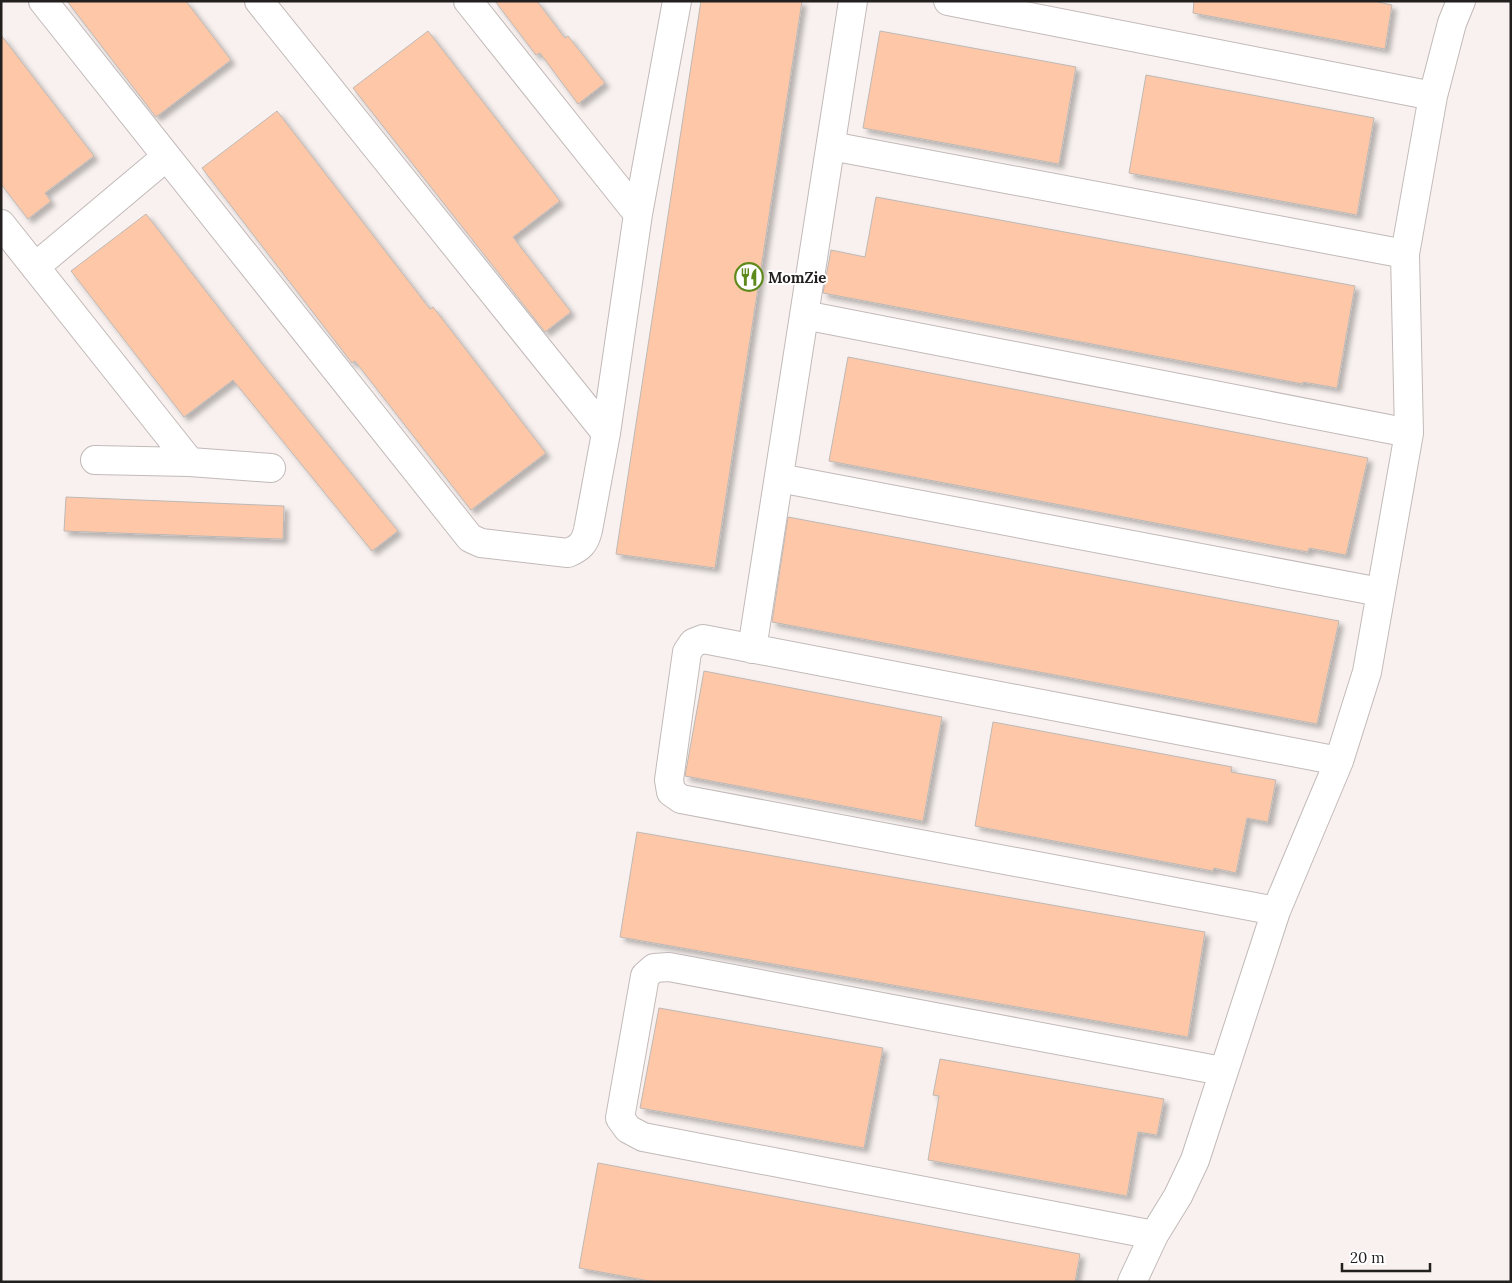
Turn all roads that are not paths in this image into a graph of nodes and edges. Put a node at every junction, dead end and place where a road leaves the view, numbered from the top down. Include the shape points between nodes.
1 (43, 1) edge
2 (259, 1) edge
3 (468, 1) edge
4 (677, 1) edge
5 (853, 1) edge
6 (948, 1) edge
7 (1461, 1) edge
8 (1433, 96) junction
9 (831, 146) junction
10 (166, 157) junction
11 (638, 214) junction
12 (1, 224) edge
13 (1405, 254) junction
14 (35, 267) junction
15 (804, 315) junction
16 (606, 433) junction
17 (1409, 433) junction
18 (95, 460) dead end
19 (190, 462) junction
20 (271, 468) dead end
21 (779, 478) junction
22 (1380, 592) junction
23 (752, 649) junction
24 (1339, 761) junction
25 (1276, 911) junction
26 (1222, 1071) junction
27 (1154, 1234) junction
28 (1132, 1282) edge

1 - 10 street
2 - 16 street
3 - 11 street
4 - 11 street
5 - 9 street
6 - 8 street
7 - 8 street
8 - 13 street
9 - 13 street
9 - 15 street
10 - 14 street
10 - 16 street via 470,538 481,543 568,553 578,549 585,541
11 - 16 street
12 - 14 street
13 - 17 street
14 - 19 street
15 - 17 street
15 - 21 street
17 - 22 street
18 - 19 street
19 - 20 street
21 - 22 street
21 - 23 street
22 - 24 street via 1367,672
23 - 24 street
23 - 25 street via 703,639 693,643 687,652 669,780 671,792 681,799
24 - 25 street
25 - 26 street
26 - 27 street via 1195,1160 1178,1196
26 - 27 street via 669,967 654,968 645,976 620,1118 628,1129 643,1137
27 - 28 street

